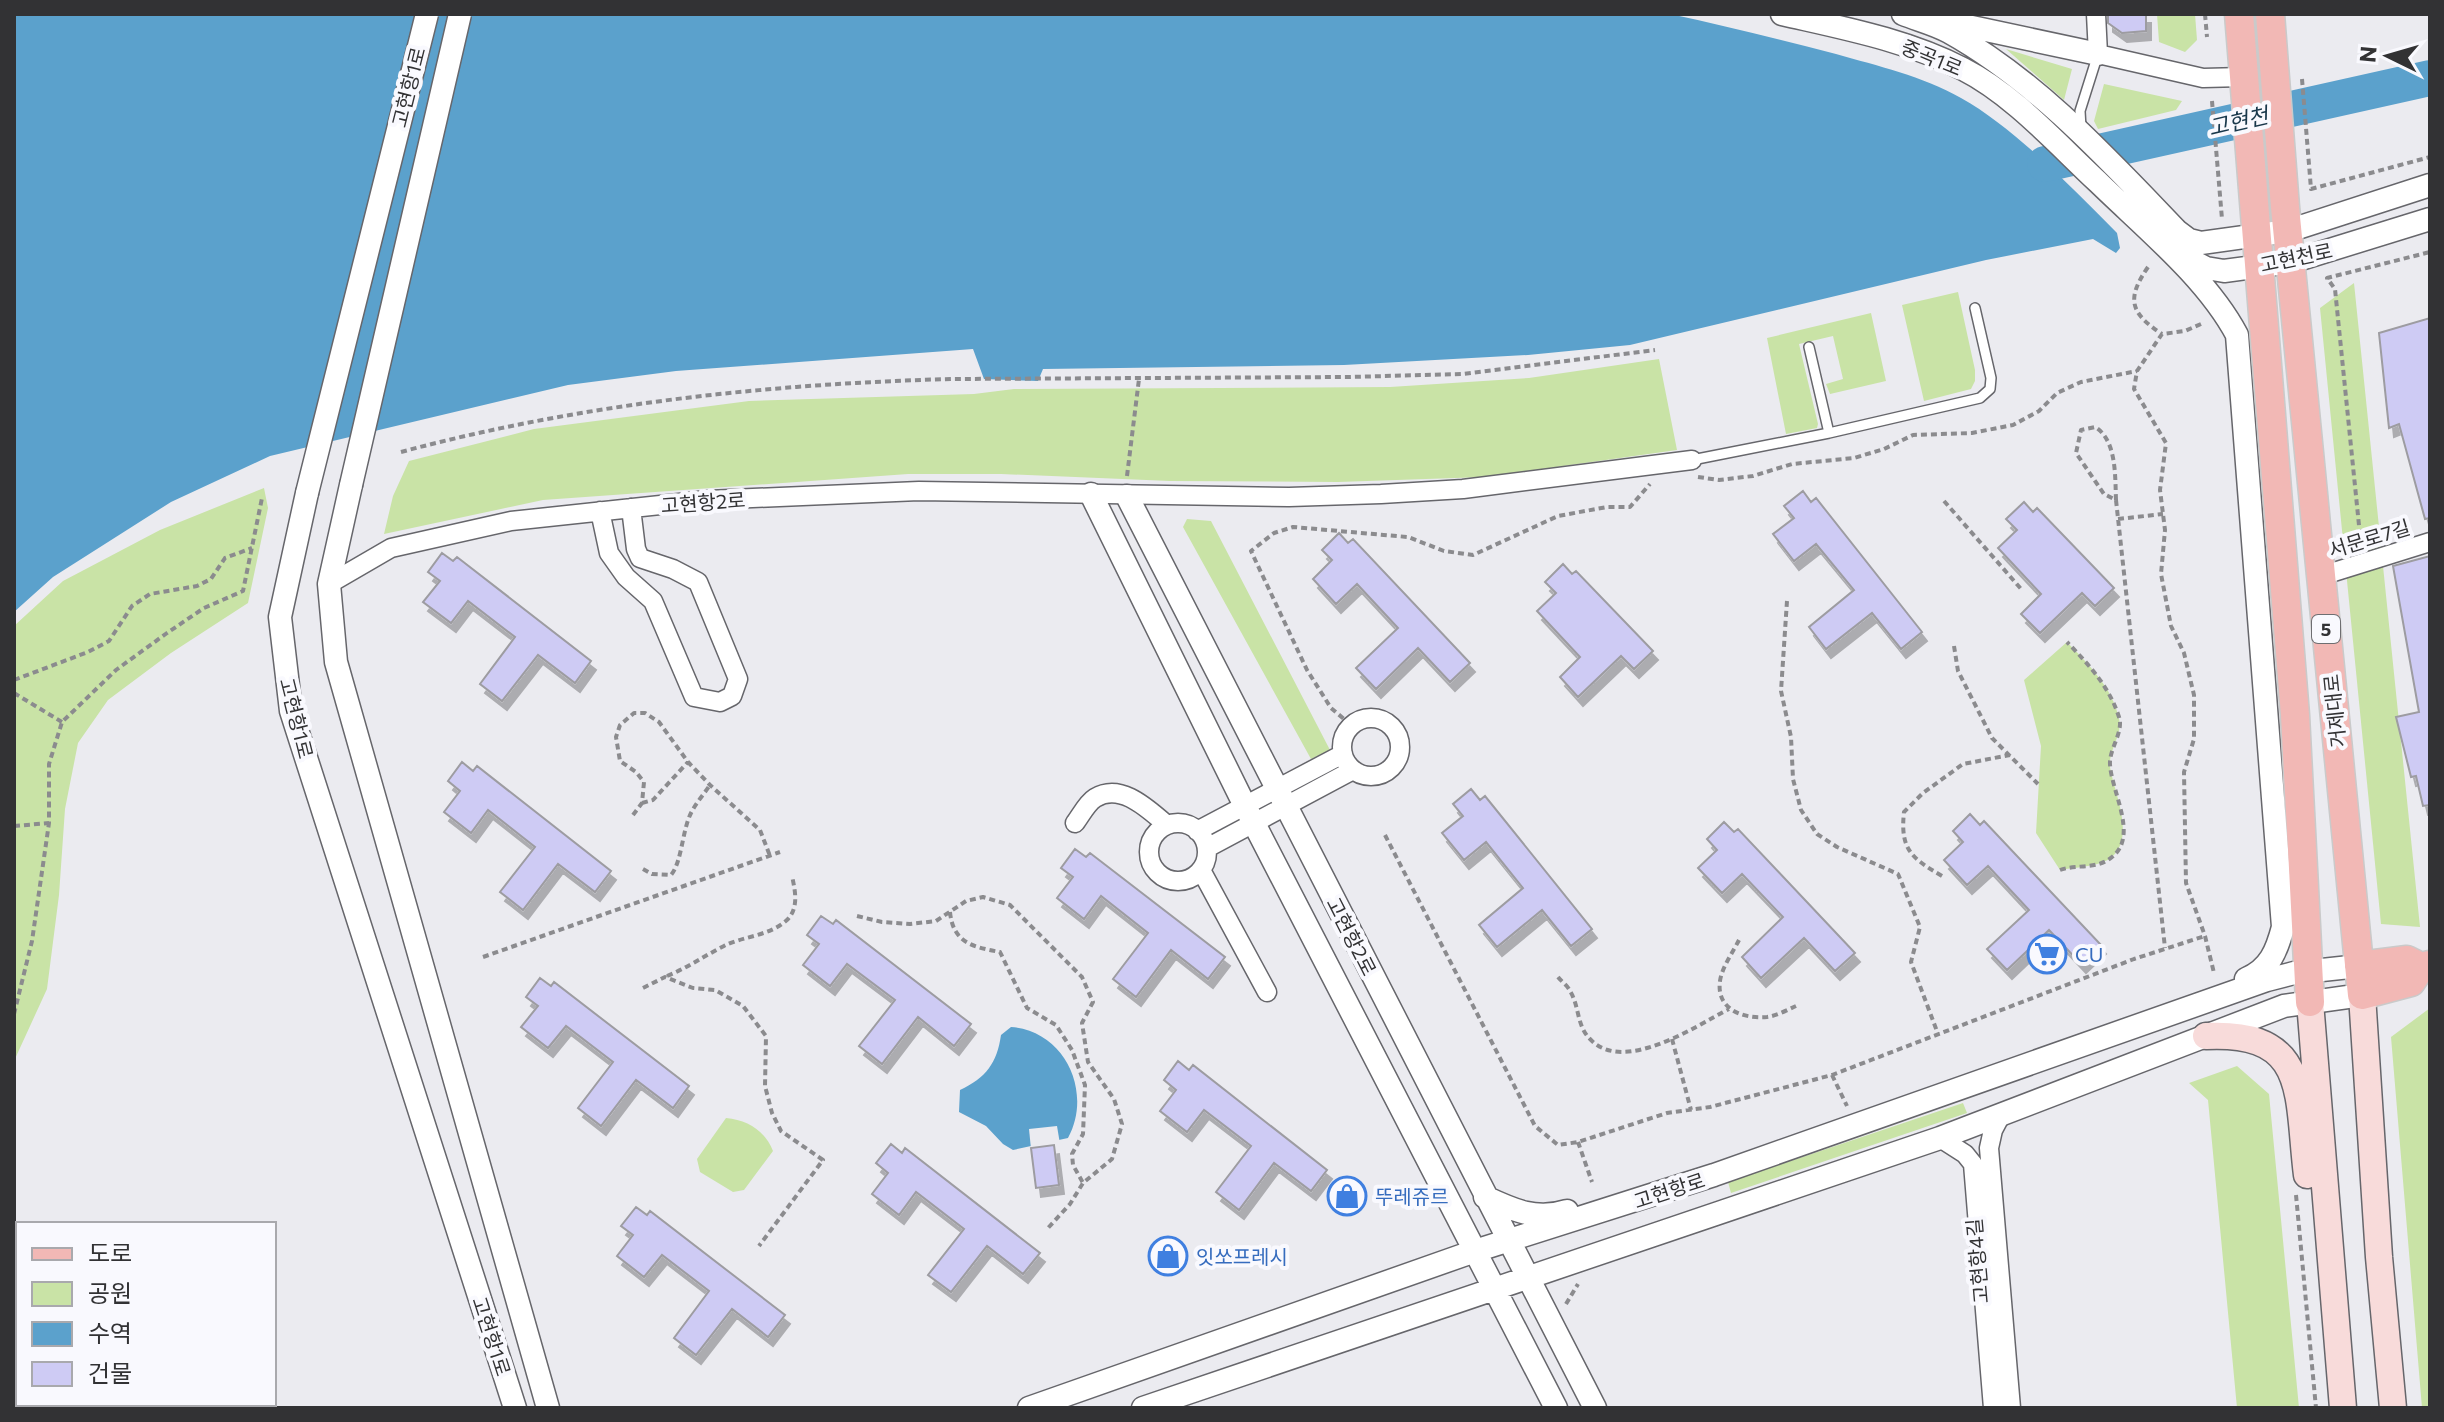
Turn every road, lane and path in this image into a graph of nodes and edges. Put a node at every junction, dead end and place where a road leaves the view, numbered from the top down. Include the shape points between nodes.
1 (427, 14) edge
2 (460, 14) edge
3 (1782, 14) edge
4 (2096, 14) edge
5 (2205, 14) edge
6 (2239, 14) edge
7 (2270, 14) edge
8 (1906, 15) edge
9 (2207, 37) dead end
10 (2098, 54) junction
11 (2289, 82) junction
12 (2244, 86) junction
13 (2212, 101) dead end
14 (2082, 135) junction
15 (2430, 157) edge
16 (2430, 185) edge
17 (2286, 219) junction
18 (2430, 219) edge
19 (2223, 226) dead end
20 (2255, 228) junction
21 (2170, 239) junction
22 (2430, 252) edge
23 (2291, 262) junction
24 (2259, 266) junction
25 (2148, 267) dead end
26 (1975, 308) dead end
27 (2201, 324) dead end
28 (2162, 334) junction
29 (1809, 347) dead end
30 (1655, 350) dead end
31 (2137, 371) junction
32 (1139, 379) junction
33 (1829, 433) junction
34 (401, 452) dead end
35 (1690, 468) junction
36 (1662, 480) dead end
37 (1126, 488) junction
38 (1091, 494) junction
39 (262, 498) dead end
40 (2116, 500) junction
41 (1944, 501) dead end
42 (631, 508) junction
43 (600, 511) junction
44 (2163, 514) junction
45 (2118, 519) junction
46 (2430, 542) edge
47 (2361, 545) dead end
48 (252, 548) junction
49 (2321, 576) junction
50 (329, 584) junction
51 (2022, 590) dead end
52 (1787, 601) dead end
53 (2067, 642) dead end
54 (1954, 646) dead end
55 (14, 680) edge
56 (14, 693) edge
57 (62, 722) junction
58 (1351, 725) junction
59 (1343, 754) junction
60 (2010, 755) junction
61 (688, 762) junction
62 (1353, 770) junction
63 (2038, 784) dead end
64 (710, 785) junction
65 (1281, 798) junction
66 (642, 803) junction
67 (1250, 814) junction
68 (633, 815) dead end
69 (49, 823) junction
70 (1075, 823) dead end
71 (1167, 825) junction
72 (14, 826) edge
73 (1197, 831) junction
74 (1385, 835) dead end
75 (1207, 848) junction
76 (780, 852) dead end
77 (770, 856) junction
78 (643, 869) dead end
79 (1201, 870) junction
80 (2060, 870) dead end
81 (792, 876) dead end
82 (1942, 876) dead end
83 (950, 912) junction
84 (857, 916) dead end
85 (2205, 936) junction
86 (1739, 940) dead end
87 (2165, 948) junction
88 (483, 957) dead end
89 (2359, 966) junction
90 (2425, 966) edge
91 (2309, 971) junction
92 (2214, 973) dead end
93 (665, 977) junction
94 (1558, 977) dead end
95 (643, 988) dead end
96 (1267, 992) dead end
97 (2362, 995) junction
98 (2310, 1002) junction
99 (2203, 1003) junction
100 (1796, 1006) dead end
101 (1729, 1009) junction
102 (14, 1014) edge
103 (1938, 1034) junction
104 (2206, 1036) junction
105 (1672, 1039) junction
106 (1832, 1075) junction
107 (1847, 1106) dead end
108 (1691, 1110) junction
109 (2002, 1113) junction
110 (1940, 1138) junction
111 (1578, 1142) junction
112 (1714, 1175) junction
113 (1592, 1182) dead end
114 (1083, 1183) junction
115 (2295, 1185) dead end
116 (1485, 1197) junction
117 (1048, 1228) dead end
118 (2328, 1232) junction
119 (1509, 1239) junction
120 (759, 1246) dead end
121 (1475, 1251) junction
122 (1529, 1277) junction
123 (1581, 1280) dead end
124 (1495, 1288) junction
125 (1563, 1316) dead end
126 (2000, 1407) edge
127 (515, 1408) edge
128 (548, 1408) edge
129 (1029, 1408) edge
130 (1143, 1408) edge
131 (1556, 1408) edge
132 (1595, 1408) edge
133 (2316, 1408) edge
134 (2343, 1408) edge
135 (2393, 1408) edge

1 - 127 street, 고현항1로, bridge via 280,617 291,711
2 - 50 street, 고현항1로, bridge
3 - 21 street, 중곡1로 via 1904,44 1964,69 1994,88
4 - 10 street
5 - 9 path
6 - 12 main road, 거제대로 / 5
7 - 11 main road, 거제대로 / 5
8 - 10 street
8 - 14 street, 중곡1로 via 1946,30 1988,56
10 - 12 street
10 - 14 lane via 2080,111
11 - 15 path via 2311,189
11 - 17 main road, 거제대로 / 5
12 - 20 main road, 거제대로 / 5
13 - 19 path
14 - 21 street, 중곡1로
16 - 17 street, 고현천로
17 - 20 street, 고현천로
17 - 23 main road, 거제대로 / 5
18 - 23 street, 고현천로
20 - 21 street, 고현천로 via 2201,243
20 - 24 main road, 거제대로 / 5
21 - 24 street, 고현천로 via 2206,268
21 - 99 street via 2237,335 2283,927 2279,945 2257,974
22 - 47 path via 2327,278 2335,289
23 - 24 street, 고현천로
23 - 49 main road, 거제대로 / 5
24 - 91 main road, 거제대로 / 5 via 2294,701
25 - 28 path via 2135,285 2134,306 2143,322
26 - 33 lane via 1991,378 1984,395
27 - 28 path
28 - 31 path
29 - 33 lane
30 - 32 path via 1462,374
31 - 35 path via 2081,382 2013,425 1913,435 1854,458 1792,464 1753,476 1719,480
31 - 44 path via 2134,389 2166,443 2160,490
32 - 34 path via 904,380 716,394 472,433
32 - 37 path
33 - 35 lane
35 - 37 street via 1463,489 1289,497
36 - 58 path via 1650,484 1630,507 1558,516 1473,555 1408,537 1293,527 1274,533 1251,551 1307,670 1331,708
37 - 38 street, 고현항2로
37 - 65 street, 고현항2로
38 - 42 street, 고현항2로 via 919,491
38 - 67 street, 고현항2로
39 - 48 path
40 - 40 path via 2104,494 2076,453 2081,430 2095,427 2104,433
40 - 45 path
41 - 51 path
42 - 43 street, 고현항2로
42 - 43 street via 640,558 698,582 738,679 732,696 720,702 694,697 653,601 609,553
43 - 50 street, 고현항2로 via 511,521 391,548
44 - 45 path
44 - 85 path via 2161,574 2171,626 2194,695 2194,739 2184,772 2186,883
45 - 87 path
46 - 49 street, 서문로7길
48 - 55 path via 225,558 211,579 197,586 150,594 132,606 109,641
48 - 57 path via 243,591 167,633 116,670
49 - 89 main road, 거제대로 / 5
50 - 128 street, 고현항1로 via 336,662
52 - 103 path via 1781,691 1801,810 1817,834 1898,874 1920,927 1911,962
53 - 80 path via 2094,669 2121,721 2110,762 2124,817 2121,845 2112,858
54 - 60 path via 1958,671 1992,738
56 - 57 path
57 - 69 path via 49,764
58 - 59 street via 1342,741
58 - 62 street via 1369,718 1386,723 1400,747 1387,772 1368,776
59 - 62 street
59 - 65 street
60 - 63 path
60 - 82 path via 1963,764 1904,812 1904,844 1917,862
61 - 64 path
61 - 66 path via 653,800
61 - 66 path via 659,722 645,713 634,713 620,725 620,761 644,782
62 - 65 street
64 - 77 path via 760,830
64 - 78 path via 691,813 677,868 671,875
65 - 67 street
65 - 116 street, 고현항2로
66 - 68 path
67 - 73 street
67 - 75 street
67 - 121 street, 고현항2로
69 - 72 path
69 - 102 path via 32,941
70 - 71 street via 1093,799 1111,792 1132,798
71 - 73 street via 1186,824
71 - 79 street via 1150,846 1158,873 1185,881
73 - 75 street
74 - 111 path via 1535,1126 1558,1145
75 - 79 street
76 - 77 path
77 - 88 path
79 - 96 street
81 - 93 path via 796,898 789,918
83 - 84 path via 936,921 910,924
83 - 114 path via 952,926 963,940 1000,952 1027,1008 1056,1025 1072,1050 1085,1085 1083,1134 1072,1154
83 - 114 path via 983,897 1010,905 1082,977 1093,1002 1082,1023 1088,1062 1114,1099 1122,1124 1112,1159
85 - 87 path
85 - 92 path
86 - 101 path via 1720,979
87 - 103 path
89 - 90 main road via 2407,960
89 - 91 street, 고현항로
89 - 97 main road, 거제대로 / 5
90 - 97 main road via 2411,982
91 - 98 main road, 거제대로 / 5
91 - 99 street, 고현항로
93 - 95 path
93 - 120 path via 715,990 743,1006 766,1036 765,1086 781,1131 823,1160
94 - 105 path via 1571,991 1578,1020 1593,1042 1614,1051 1641,1050
97 - 98 street, 고현항로
97 - 135 main road, 거제대로
98 - 104 street, 고현항로 via 2284,1006
98 - 118 main road, 거제대로
99 - 112 street, 고현항로
100 - 101 path via 1770,1017 1747,1017
101 - 105 path
103 - 106 path
104 - 109 street, 고현항로
104 - 118 main road via 2246,1037 2269,1045 2286,1060 2295,1082 2309,1193
105 - 108 path
106 - 107 path
106 - 108 path
108 - 111 path
109 - 110 street, 고현항로
109 - 126 street, 고현항4길 via 1989,1148
110 - 122 street, 고현항로
110 - 126 street, 고현항4길 via 1973,1164
111 - 113 path
112 - 116 street via 1680,1173 1551,1217 1533,1216
112 - 119 street, 고현항로
114 - 117 path
115 - 133 path
116 - 119 street, 고현항2로
118 - 134 main road, 거제대로
119 - 121 street, 고현항로
119 - 122 street, 고현항2로
121 - 124 street, 고현항2로
121 - 129 street, 고현항로
122 - 124 street, 고현항로
122 - 132 street, 고현항2로
123 - 125 path via 1568,1297
124 - 130 street, 고현항로
124 - 131 street, 고현항2로

